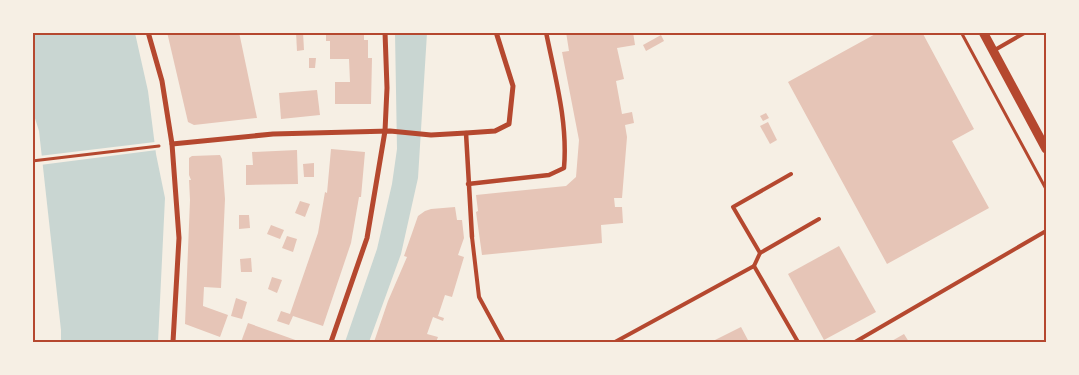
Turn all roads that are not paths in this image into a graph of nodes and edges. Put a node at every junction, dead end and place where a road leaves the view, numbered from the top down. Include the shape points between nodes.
1 (148, 32) edge
2 (385, 32) edge
3 (496, 32) edge
4 (546, 32) edge
5 (983, 32) edge
6 (1026, 32) edge
7 (993, 50) junction
8 (388, 131) junction
9 (466, 134) junction
10 (172, 144) junction
11 (1046, 149) edge
12 (791, 174) dead end
13 (468, 184) junction
14 (819, 219) dead end
15 (1046, 231) edge
16 (472, 236) joint
17 (760, 253) junction
18 (754, 266) junction
19 (503, 341) dead end
20 (173, 342) edge
21 (331, 342) edge
22 (615, 342) edge
23 (798, 342) edge
24 (855, 342) edge

1 - 10 street via 162,81
2 - 8 street
3 - 9 street via 513,86 509,124 495,131
4 - 13 street via 560,102 566,148 564,168 549,175
5 - 7 street
6 - 7 lane
7 - 11 street
8 - 9 street
8 - 10 street via 273,134
8 - 21 street via 367,238
9 - 13 street
10 - 20 street via 178,238
12 - 17 lane via 734,207
13 - 16 street
14 - 17 lane
15 - 24 lane
16 - 19 lane via 479,296
17 - 18 lane
18 - 22 lane
18 - 23 lane

